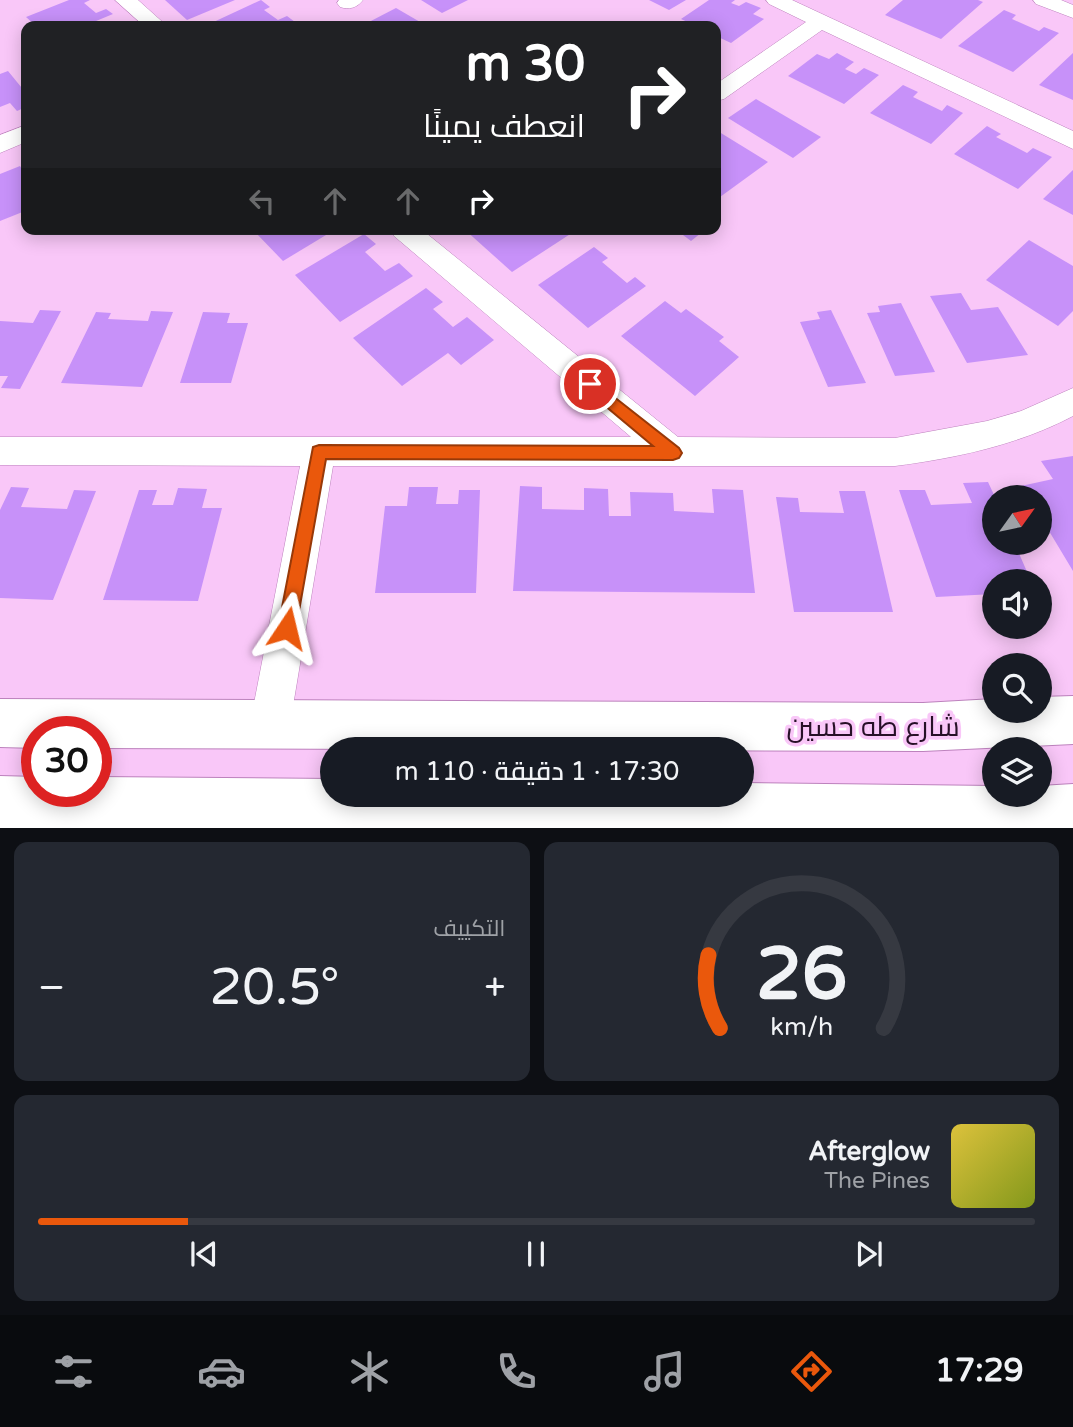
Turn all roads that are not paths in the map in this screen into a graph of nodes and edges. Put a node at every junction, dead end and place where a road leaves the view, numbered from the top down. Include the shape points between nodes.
1 (125, 0) edge
2 (776, 0) edge
3 (1042, 0) edge
4 (1073, 12) edge
5 (151, 21) edge
6 (821, 21) junction
7 (721, 91) edge
8 (21, 135) edge
9 (1073, 141) edge
10 (0, 145) edge
11 (410, 235) edge
12 (1073, 401) edge
13 (0, 451) edge
14 (319, 452) junction
15 (673, 453) junction
16 (1073, 720) edge
17 (0, 723) edge
18 (270, 724) junction
19 (0, 802) edge
20 (1073, 810) edge
21 (419, 817) edge

1 - 5 street
2 - 6 street
3 - 4 street
6 - 7 street
6 - 9 street
8 - 10 street
11 - 15 street
12 - 15 street via 1023,424 929,448 848,454
13 - 14 street
14 - 15 street
14 - 18 street
16 - 18 street, شارع طه حسين via 923,727
17 - 18 street, شارع طه حسين
19 - 21 street
20 - 21 street

